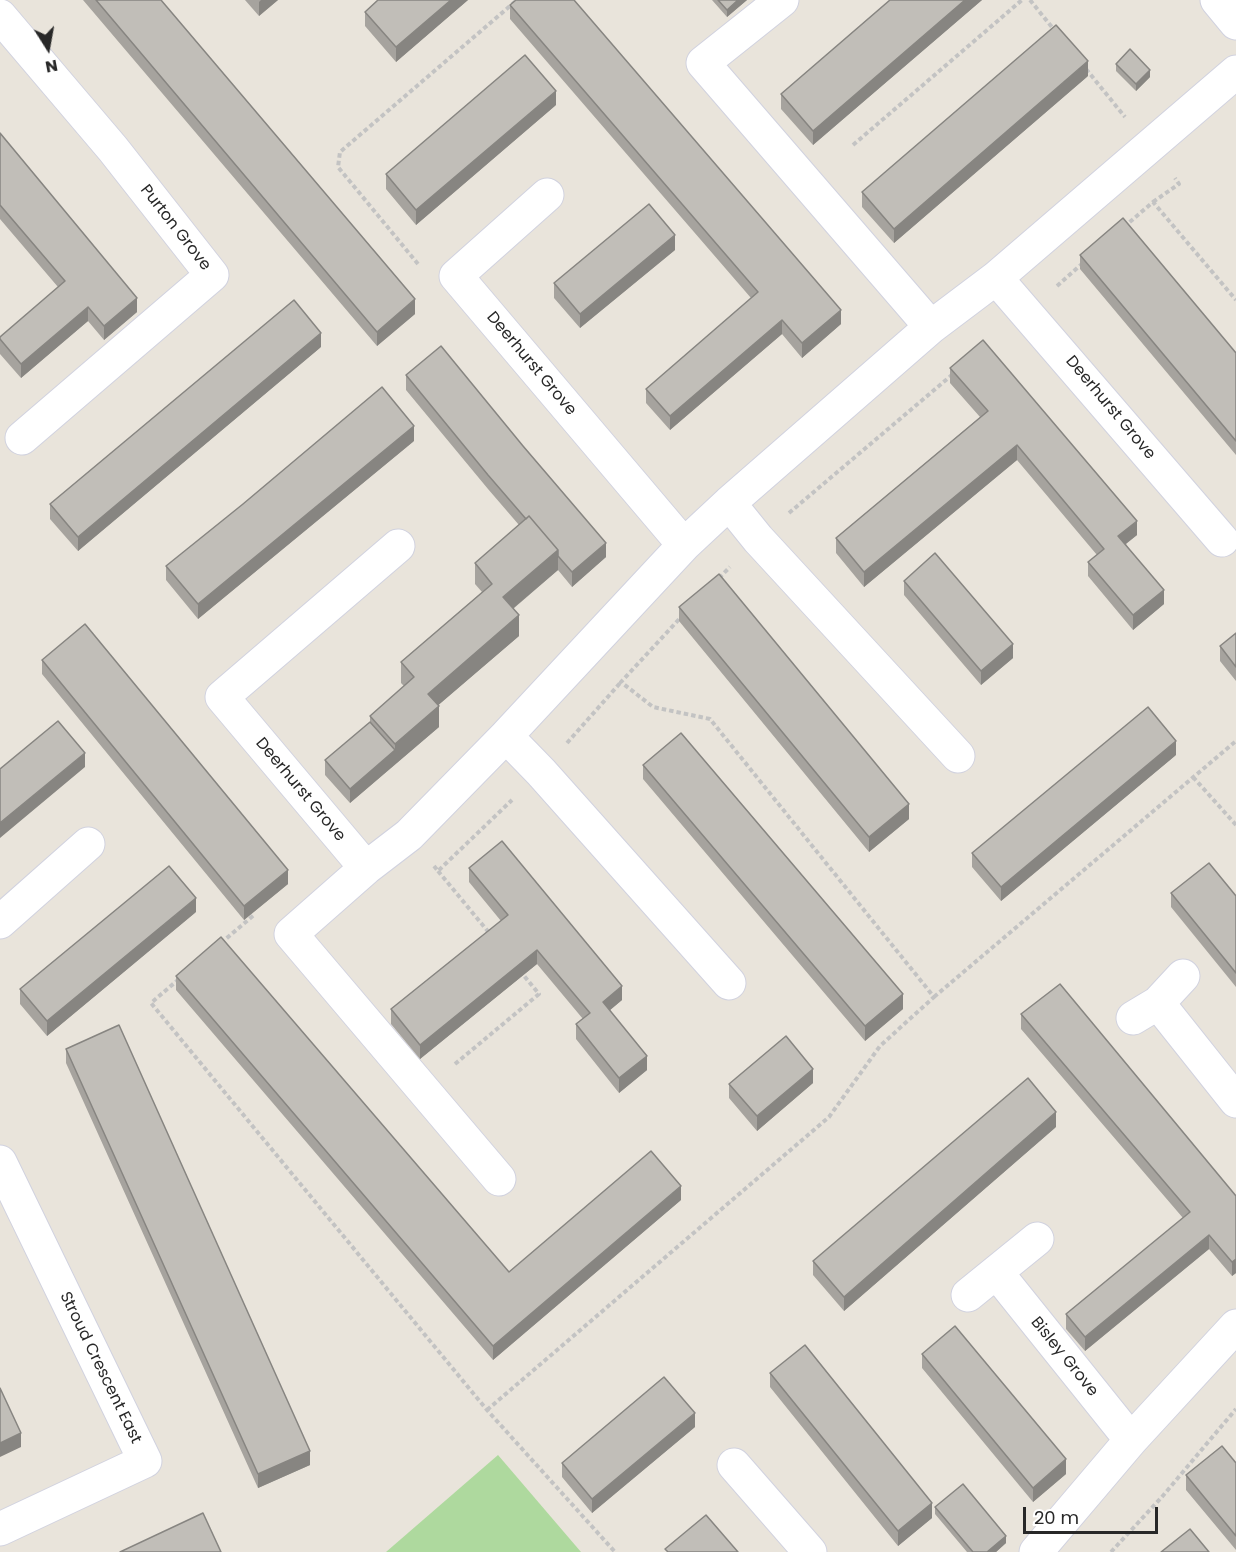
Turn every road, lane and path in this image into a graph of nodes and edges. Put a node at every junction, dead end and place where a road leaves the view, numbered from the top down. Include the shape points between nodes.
1 (518, 0) edge
2 (782, 0) edge
3 (1022, 0) edge
4 (1030, 0) edge
5 (1217, 0) edge
6 (0, 16) edge
7 (1236, 23) edge
8 (1060, 36) edge
9 (1082, 64) edge
10 (1236, 72) edge
11 (853, 145) dead end
12 (1149, 147) junction
13 (547, 195) dead end
14 (1153, 202) junction
15 (1117, 233) edge
16 (1090, 256) edge
17 (456, 276) junction
18 (996, 278) junction
19 (1236, 300) edge
20 (1027, 311) junction
21 (931, 327) junction
22 (956, 372) edge
23 (22, 438) dead end
24 (729, 503) junction
25 (758, 539) junction
26 (1222, 540) dead end
27 (684, 545) junction
28 (398, 546) dead end
29 (716, 581) edge
30 (683, 615) edge
31 (506, 736) junction
32 (1236, 741) edge
33 (958, 756) dead end
34 (1193, 777) junction
35 (1236, 825) edge
36 (88, 844) dead end
37 (366, 868) junction
38 (438, 871) dead end
39 (257, 912) edge
40 (0, 922) edge
41 (496, 942) edge
42 (214, 949) edge
43 (518, 968) edge
44 (187, 972) edge
45 (1183, 976) dead end
46 (729, 983) dead end
47 (934, 997) junction
48 (424, 1090) junction
49 (1236, 1101) edge
50 (0, 1162) edge
51 (499, 1179) dead end
52 (1037, 1239) dead end
53 (997, 1273) junction
54 (968, 1295) dead end
55 (1231, 1342) edge
56 (1236, 1409) edge
57 (487, 1410) junction
58 (1131, 1440) junction
59 (734, 1465) dead end
60 (0, 1529) edge
61 (615, 1552) edge
62 (810, 1552) edge
63 (1036, 1552) edge
64 (1111, 1552) edge

1 - 17 path via 340,152 338,167 440,291
2 - 21 street via 703,63
3 - 11 path
4 - 8 path
5 - 7 street
6 - 23 street, Purton Grove via 113,149 212,275
9 - 12 path
10 - 12 street
12 - 14 path via 1179,184
12 - 18 street
13 - 17 street
14 - 15 path
14 - 19 path
16 - 20 path
17 - 27 street, Deerhurst Grove
18 - 20 street, Deerhurst Grove
18 - 21 street
20 - 26 street, Deerhurst Grove
21 - 24 street
22 - 25 path
24 - 25 street
24 - 27 street
25 - 29 path
25 - 33 street
27 - 31 street
28 - 37 street, Deerhurst Grove via 222,697
30 - 47 path via 621,682 653,707 710,719
31 - 37 street via 409,835
31 - 46 street
32 - 34 path
34 - 35 path
34 - 47 path
36 - 40 street
37 - 48 street via 291,934
38 - 41 path
39 - 42 path
43 - 48 path via 539,994
44 - 57 path via 151,1003
45 - 49 street via 1145,1010
47 - 57 path via 880,1046 830,1118
48 - 51 street
50 - 60 street, Stroud Crescent East via 145,1461
52 - 53 street
53 - 54 street
53 - 58 street, Bisley Grove
55 - 58 street
56 - 64 path
57 - 61 path
58 - 63 street
59 - 62 street

